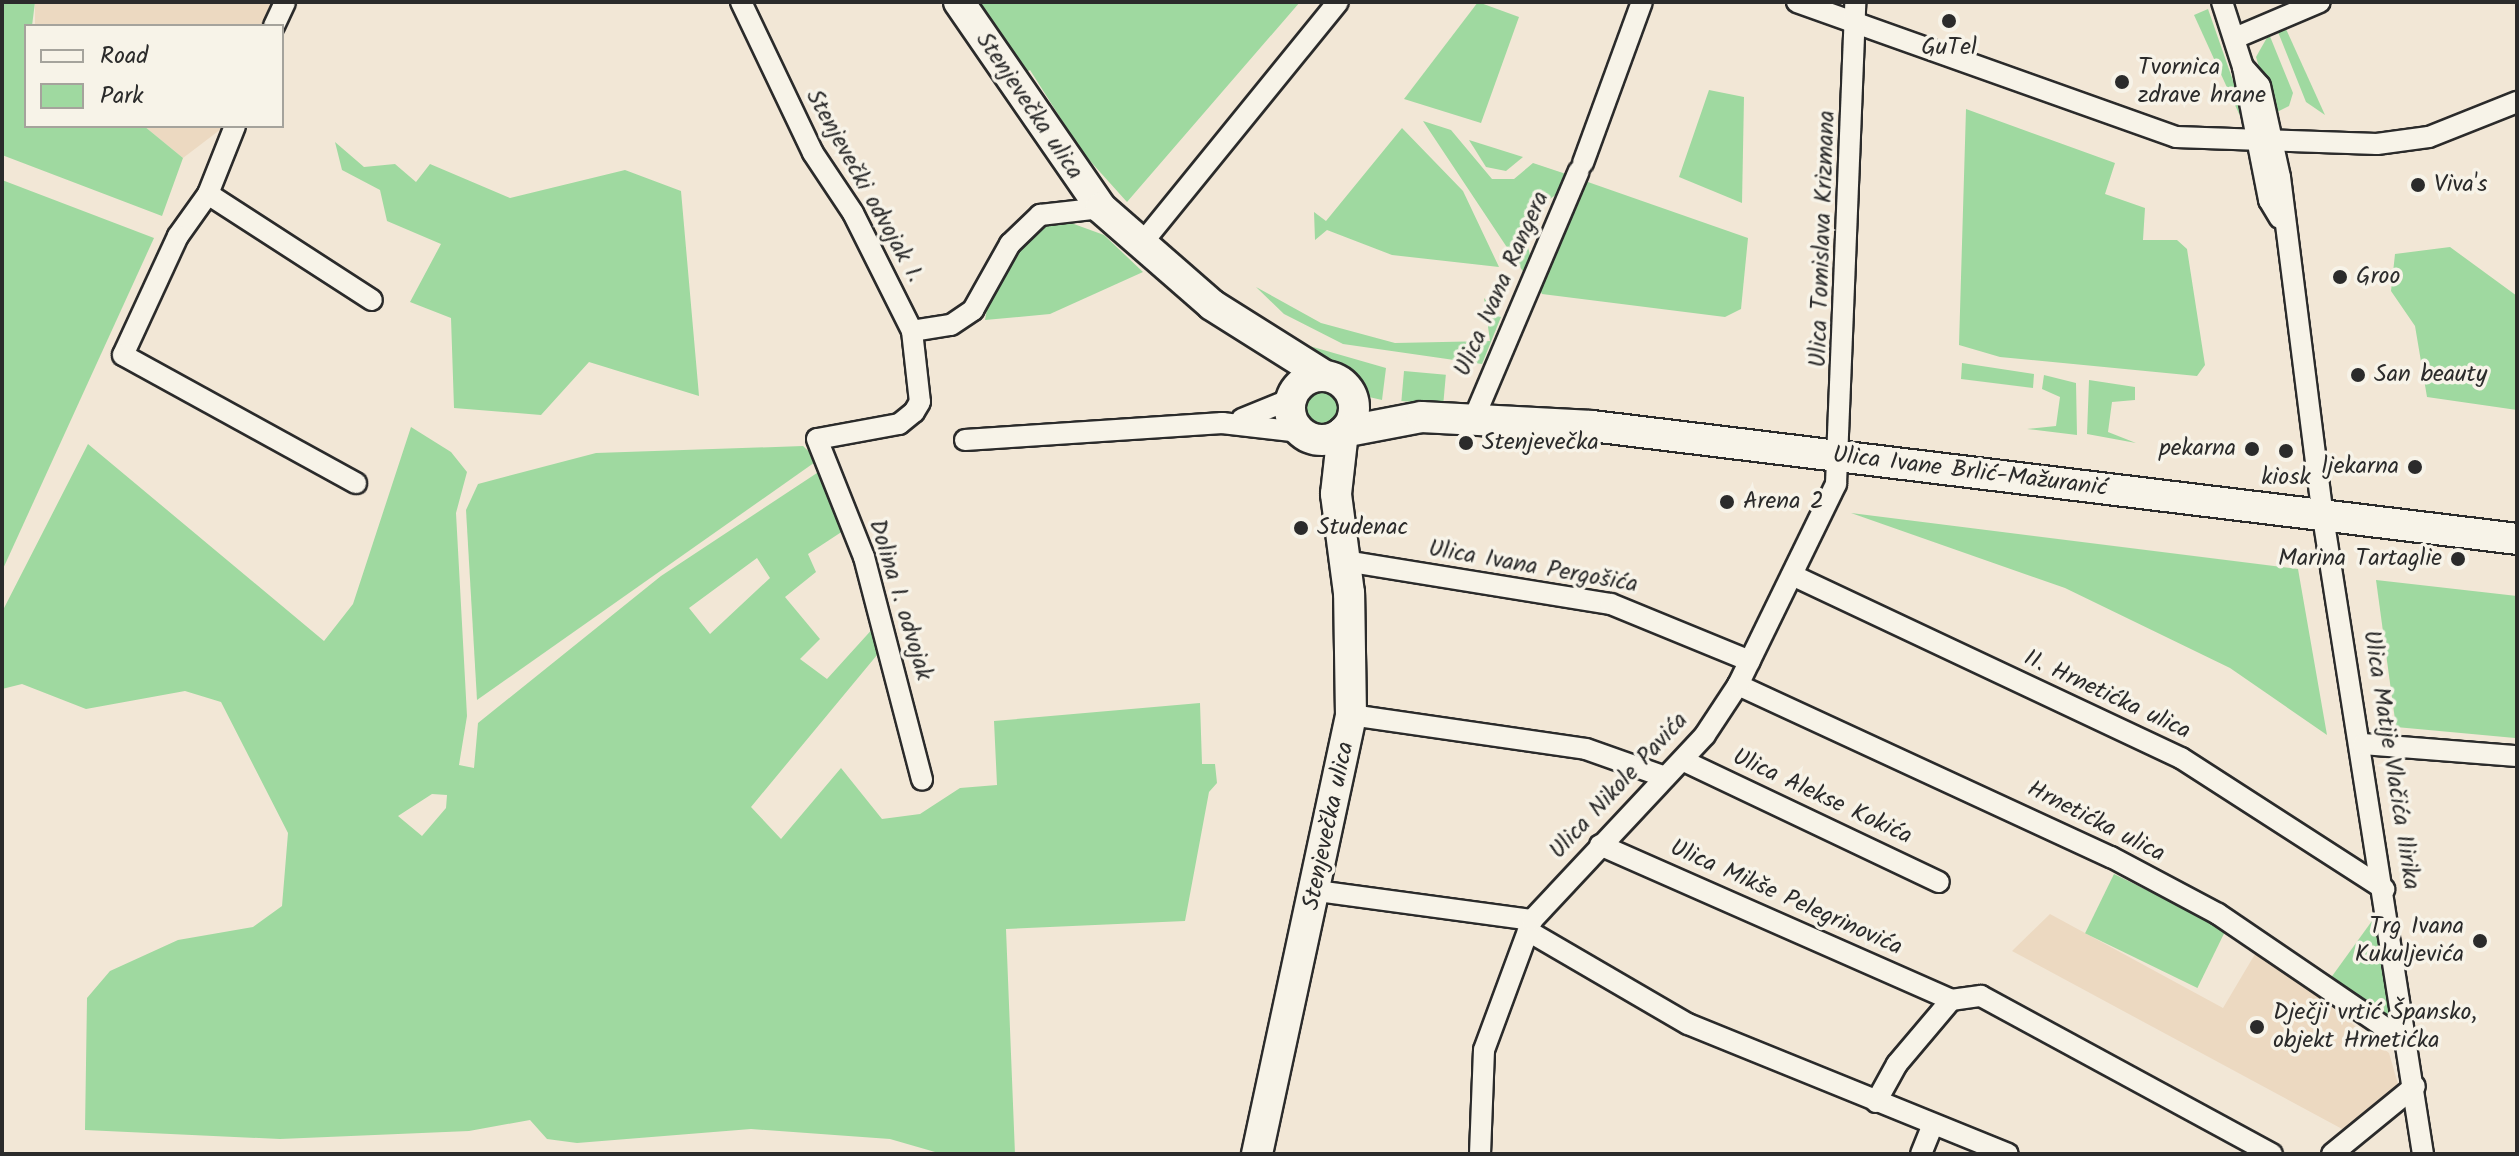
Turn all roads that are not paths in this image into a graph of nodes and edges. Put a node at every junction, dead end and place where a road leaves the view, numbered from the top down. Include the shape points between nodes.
1 (285, 2) edge
2 (741, 2) edge
3 (959, 2) edge
4 (1338, 2) edge
5 (1642, 2) edge
6 (1797, 2) edge
7 (1855, 2) edge
8 (2222, 2) edge
9 (2320, 2) edge
10 (275, 24) edge
11 (1855, 24) junction
12 (2235, 38) junction
13 (2517, 102) edge
14 (234, 128) edge
15 (2266, 143) junction
16 (208, 194) junction
17 (1101, 208) junction
18 (1143, 242) junction
19 (372, 300) dead end
20 (1241, 325) junction
21 (912, 331) junction
22 (1323, 375) junction
23 (1350, 391) junction
24 (1291, 398) junction
25 (1422, 417) junction
26 (1474, 418) junction
27 (1222, 423) junction
28 (1343, 432) junction
29 (1305, 435) junction
30 (817, 439) joint
31 (965, 440) dead end
32 (1840, 456) junction
33 (356, 483) dead end
34 (1336, 494) junction
35 (2323, 517) junction
36 (2517, 539) edge
37 (1345, 561) junction
38 (1792, 575) junction
39 (1750, 661) junction
40 (1738, 685) junction
41 (1351, 715) junction
42 (2363, 744) junction
43 (2517, 756) edge
44 (1684, 761) junction
45 (1665, 777) junction
46 (922, 780) dead end
47 (1600, 845) junction
48 (1939, 882) dead end
49 (2384, 889) junction
50 (1317, 891) junction
51 (1530, 925) junction
52 (1951, 1000) junction
53 (2408, 1043) junction
54 (2415, 1086) junction
55 (1876, 1102) junction
56 (1933, 1124) junction
57 (1257, 1154) edge
58 (1480, 1154) edge
59 (1921, 1154) edge
60 (2008, 1154) edge
61 (2272, 1154) edge
62 (2332, 1154) edge
63 (2423, 1154) edge

1 - 10 street
2 - 21 street, Stenjevečki odvojak I. via 813,153 853,213
3 - 17 street, Stenjevečka ulica
4 - 18 street
5 - 26 street, Ulica Ivana Rangera via 1581,167
6 - 11 street
7 - 11 street, Ulica Tomislava Krizmana
8 - 12 street, Ulica Matije Vlačića Ilirika
9 - 12 street
11 - 15 street via 2149,132
11 - 32 street, Ulica Tomislava Krizmana
12 - 15 street, Ulica Matije Vlačića Ilirika
13 - 15 street via 2429,137
14 - 16 street
15 - 35 street, Ulica Matije Vlačića Ilirika
16 - 19 street
16 - 33 street via 178,236 123,355
17 - 18 street, Stenjevečka ulica
17 - 21 street, Stenjevečka ulica via 1040,215 1010,244 973,310 951,325
18 - 20 street, Stenjevečka ulica
20 - 22 street, Stenjevečka ulica
20 - 24 street, Stenjevečka ulica via 1285,375
21 - 30 street, Stenjevečki odvojak I. via 920,402 899,424
22 - 23 street
22 - 24 street via 1302,382
23 - 25 street, Ulica Ivane Brlić-Mažuranić
23 - 28 street via 1355,411
24 - 27 street
24 - 29 street
25 - 26 street, Ulica Ivane Brlić-Mažuranić
25 - 28 street, Ulica Ivane Brlić-Mažuranić
26 - 32 street, Ulica Ivane Brlić-Mažuranić
27 - 29 street
27 - 31 street
28 - 29 street
28 - 34 street, Stenjevečka ulica
29 - 34 street, Stenjevečka ulica
30 - 46 street, Dolina I. odvojak via 864,557
32 - 35 street, Ulica Ivane Brlić-Mažuranić
32 - 38 street, Ulica Nikole Pavića via 1833,493
34 - 37 street, Stenjevečka ulica
35 - 36 street, Ulica Ivane Brlić-Mažuranić
35 - 42 street, Ulica Matije Vlačića Ilirika
37 - 39 street, Ulica Ivana Pergošića via 1611,604
37 - 41 street, Stenjevečka ulica
38 - 39 street, Ulica Nikole Pavića
38 - 49 street, II. Hrnetićka ulica via 2181,758
39 - 40 street, Ulica Nikole Pavića
40 - 44 street, Ulica Nikole Pavića
40 - 53 street, Hrnetićka ulica via 2111,857 2218,914
41 - 45 street via 1586,749
41 - 50 street, Stenjevečka ulica
42 - 43 street
42 - 49 street, Ulica Matije Vlačića Ilirika
44 - 45 street, Ulica Nikole Pavića
44 - 48 street, Ulica Alekse Kokića
45 - 47 street, Ulica Nikole Pavića
47 - 51 street, Ulica Nikole Pavića
47 - 52 street, Ulica Mikše Pelegrinovića
49 - 53 street, Ulica Matije Vlačića Ilirika
50 - 51 street
50 - 57 street, Stenjevečka ulica
51 - 55 street via 1688,1024
51 - 58 street, Ulica Nikole Pavića via 1484,1050
52 - 55 street via 1897,1064
52 - 61 street, Ulica Mikše Pelegrinovića via 1981,996
53 - 54 street, Ulica Matije Vlačića Ilirika
54 - 62 street
54 - 63 street, Ulica Matije Vlačića Ilirika
55 - 56 street
56 - 59 street
56 - 60 street

